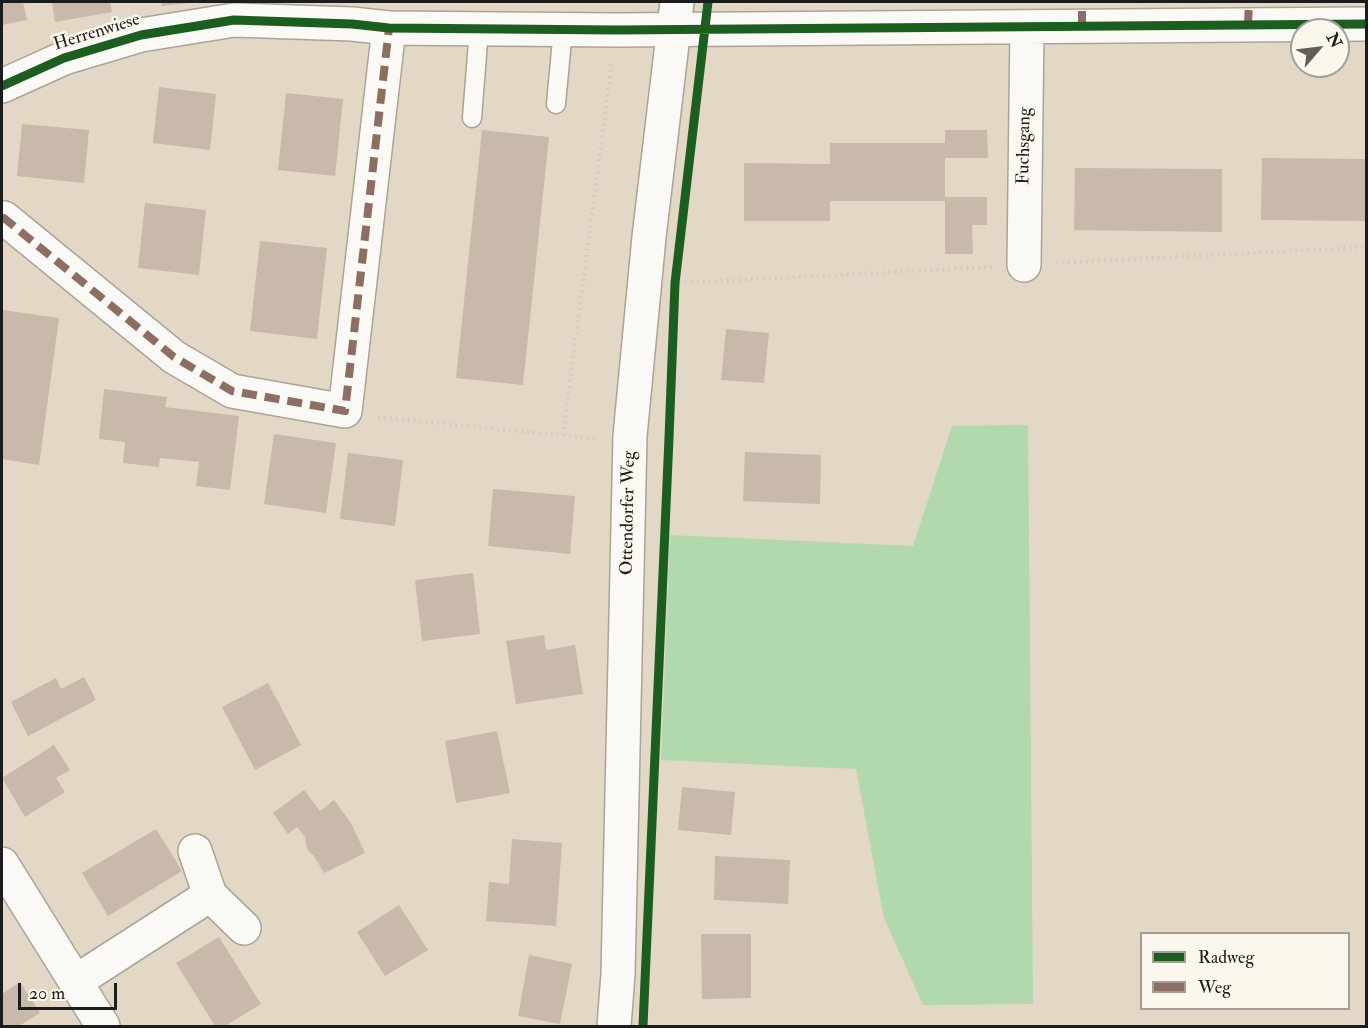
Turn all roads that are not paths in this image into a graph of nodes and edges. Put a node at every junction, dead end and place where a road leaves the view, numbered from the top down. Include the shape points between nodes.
1 (675, 15) edge
2 (1366, 24) edge
3 (1027, 27) junction
4 (389, 28) junction
5 (479, 29) junction
6 (563, 29) junction
7 (2, 86) edge
8 (556, 104) dead end
9 (472, 118) dead end
10 (2, 218) edge
11 (1024, 265) dead end
12 (195, 851) dead end
13 (2, 864) edge
14 (210, 895) junction
15 (244, 928) dead end
16 (75, 982) junction
17 (103, 1026) edge
18 (614, 1026) edge

1 - 3 street, Herrenwiese
1 - 6 street, Herrenwiese via 616,30
1 - 18 street, Ottendorfer Weg via 630,436
2 - 3 street, Herrenwiese
3 - 11 street, Fuchsgang
4 - 5 street, Herrenwiese
4 - 7 street, Herrenwiese via 234,20 141,36 64,58
4 - 10 street via 345,411 232,391 174,357
5 - 6 street, Herrenwiese
5 - 9 lane
6 - 8 lane
12 - 14 street
13 - 16 street
14 - 15 street
14 - 16 street
16 - 17 street

